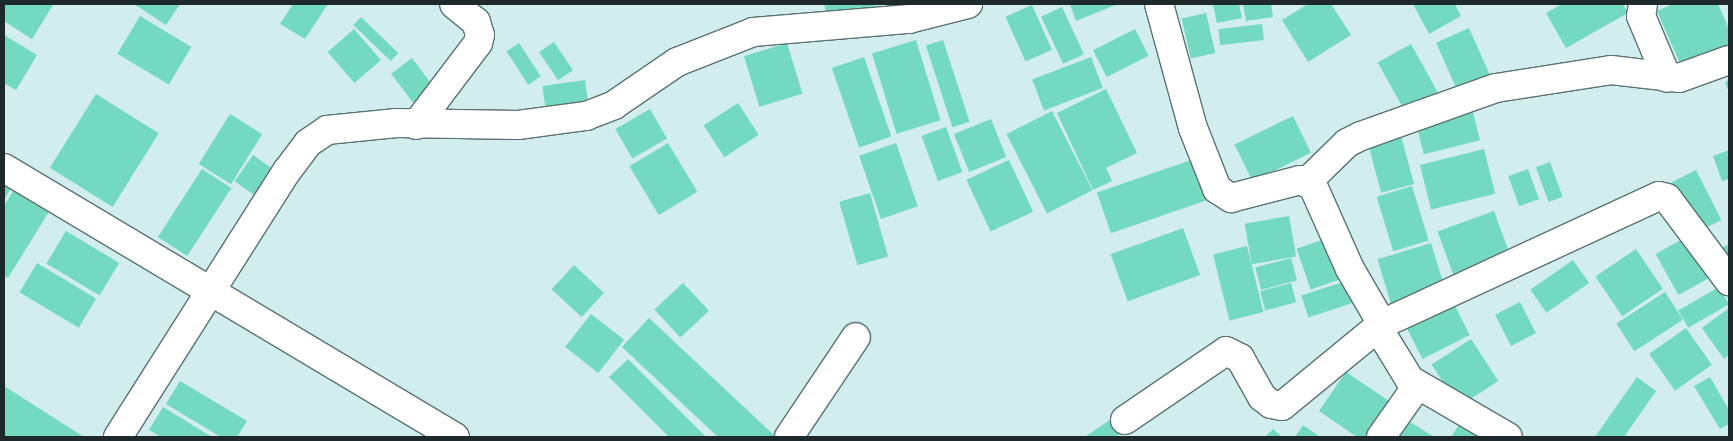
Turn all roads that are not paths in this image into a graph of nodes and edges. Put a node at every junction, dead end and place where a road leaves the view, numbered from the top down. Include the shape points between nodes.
1 (454, 4) edge
2 (968, 4) edge
3 (1159, 4) edge
4 (1643, 4) edge
5 (1729, 60) edge
6 (1667, 78) junction
7 (416, 125) junction
8 (4, 168) edge
9 (1307, 182) junction
10 (1729, 281) edge
11 (212, 290) junction
12 (1382, 324) junction
13 (856, 337) dead end
14 (1417, 386) junction
15 (1125, 420) dead end
16 (118, 437) edge
17 (455, 437) edge
18 (789, 437) edge
19 (1381, 437) edge
20 (1508, 437) edge

1 - 7 street via 476,22 480,35 478,43
2 - 7 street via 909,19 754,32 677,62 614,105 586,116 518,125
3 - 9 street via 1192,128 1218,189 1231,198 1241,198 1300,180
4 - 6 street via 1641,16
5 - 6 street via 1679,78
6 - 9 street via 1611,70 1496,88 1361,136 1347,143
7 - 11 street via 397,123 327,130 308,143
8 - 11 street
9 - 12 street via 1317,191 1350,269
10 - 12 street via 1668,198 1659,196
11 - 16 street
11 - 17 street
12 - 14 street via 1383,336 1404,372
12 - 15 street via 1282,406 1271,404 1262,397 1240,358 1226,351
13 - 18 street
14 - 19 street
14 - 20 street

